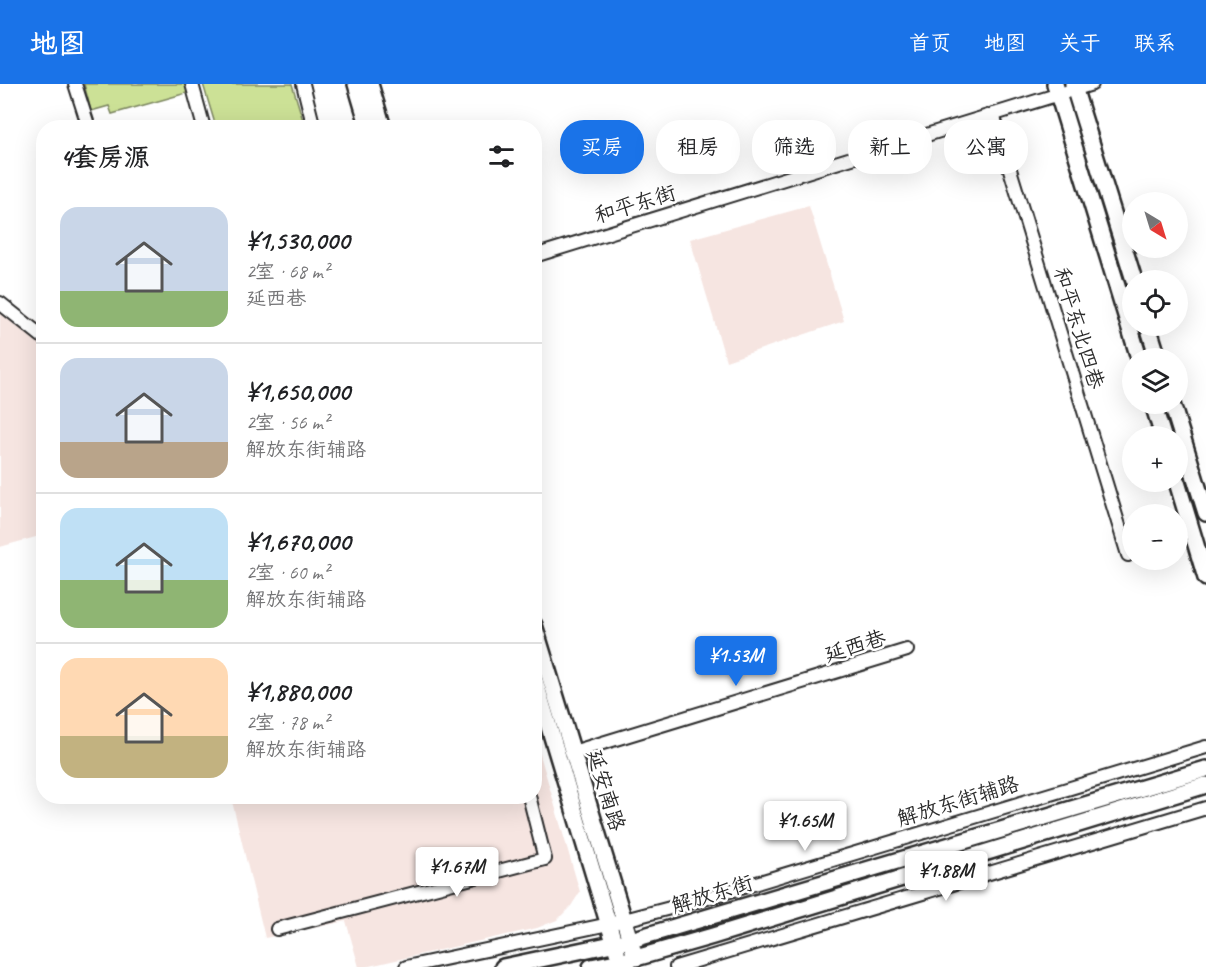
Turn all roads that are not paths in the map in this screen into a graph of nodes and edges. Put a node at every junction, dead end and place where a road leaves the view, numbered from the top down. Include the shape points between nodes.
1 (75, 84) edge
2 (192, 84) edge
3 (303, 84) edge
4 (356, 84) edge
5 (370, 84) edge
6 (1092, 84) edge
7 (1074, 87) edge
8 (1057, 89) edge
9 (993, 114) junction
10 (86, 120) edge
11 (202, 120) edge
12 (312, 120) edge
13 (367, 120) edge
14 (381, 120) edge
15 (542, 254) edge
16 (1131, 270) edge
17 (0, 303) edge
18 (36, 332) edge
19 (1136, 348) edge
20 (1175, 414) edge
21 (1180, 492) edge
22 (1206, 513) edge
23 (1122, 535) edge
24 (1206, 578) edge
25 (907, 650) dead end
26 (542, 651) edge
27 (542, 701) edge
28 (1206, 747) edge
29 (573, 752) junction
30 (1206, 769) edge
31 (1206, 785) edge
32 (531, 804) edge
33 (1206, 807) edge
34 (616, 923) junction
35 (277, 930) dead end
36 (631, 940) junction
37 (615, 945) junction
38 (637, 963) edge
39 (620, 964) edge
40 (406, 967) edge
41 (503, 967) edge
42 (591, 967) edge
43 (676, 967) edge

1 - 10 street
2 - 11 street
3 - 12 street
4 - 13 main road
5 - 14 main road
6 - 7 street, 和平东街
7 - 8 street, 和平东街
7 - 16 main road
8 - 9 street, 和平东街
8 - 19 main road
9 - 15 street, 和平东街
9 - 23 street, 和平东北四巷
17 - 18 street
20 - 22 main road
21 - 24 main road
25 - 29 street, 延西巷
26 - 29 main road, 延安南路
27 - 34 main road, 延安南路
28 - 34 street, 解放东街辅路
29 - 34 main road, 延安南路
30 - 36 main road, 解放东街
31 - 38 main road, 解放东街
32 - 35 street via 545,859
33 - 43 street
34 - 36 main road, 延安南路
34 - 37 main road, 延安南路
34 - 40 street, 解放东街辅路
36 - 37 main road, 解放东街
36 - 38 main road, 延安南路
37 - 39 main road, 延安南路
37 - 41 main road, 解放东街
38 - 39 main road, 解放东街
39 - 42 main road, 解放东街

